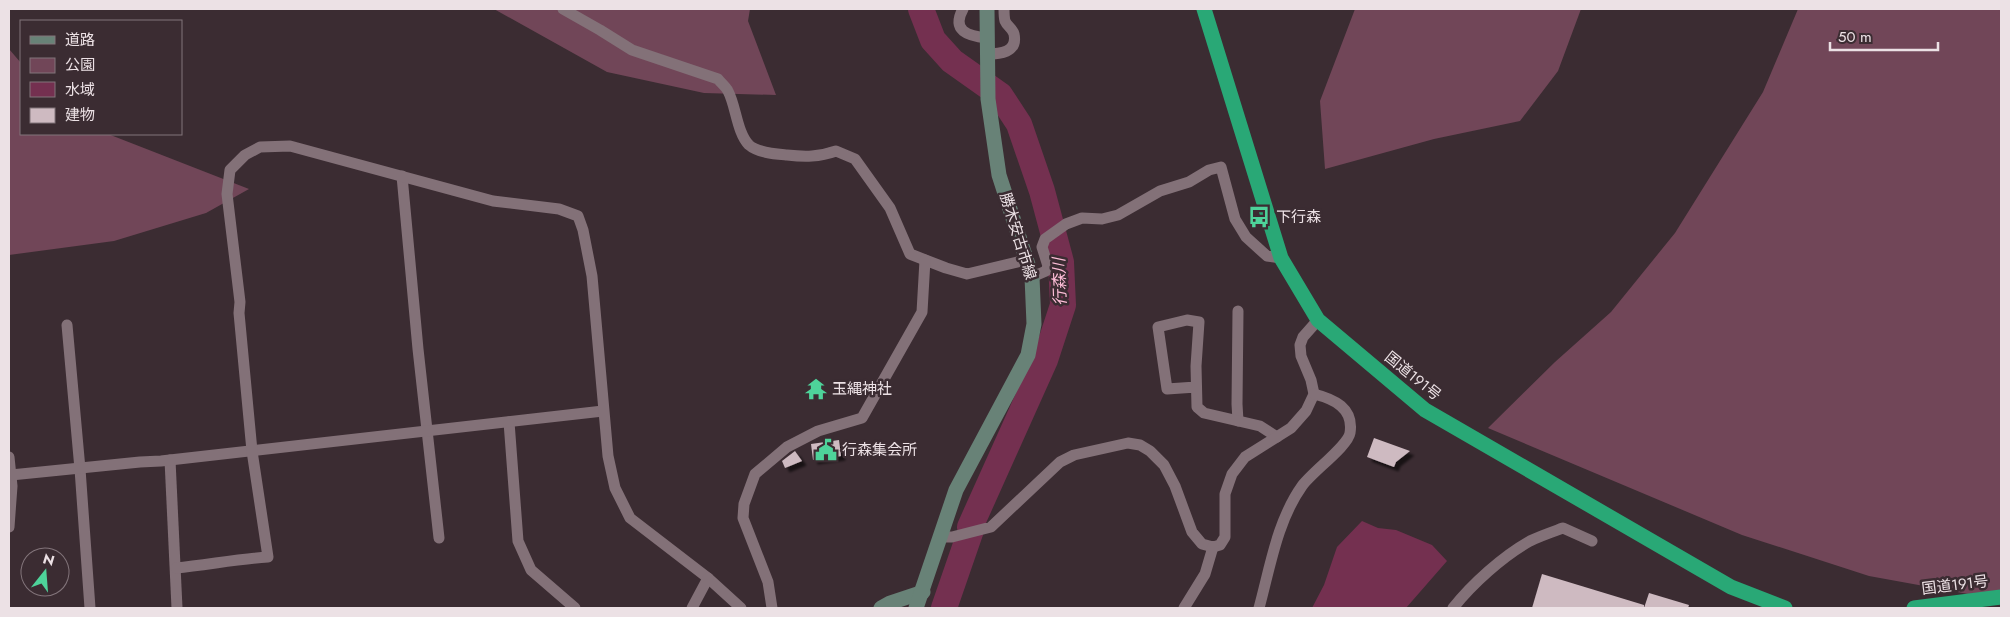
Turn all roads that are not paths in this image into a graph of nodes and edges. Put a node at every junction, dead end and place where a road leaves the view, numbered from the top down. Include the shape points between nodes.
1 (563, 9) edge
2 (963, 9) edge
3 (986, 9) edge
4 (1004, 9) edge
5 (1204, 9) edge
6 (986, 38) junction
7 (987, 57) junction
8 (402, 176) junction
9 (1280, 258) junction
10 (925, 260) junction
11 (1026, 260) junction
12 (1032, 277) junction
13 (1238, 311) dead end
14 (1318, 320) junction
15 (67, 325) dead end
16 (1196, 387) junction
17 (1314, 394) junction
18 (604, 412) junction
19 (1238, 421) junction
20 (509, 422) junction
21 (428, 432) junction
22 (1277, 437) junction
23 (252, 452) junction
24 (9, 457) edge
25 (170, 460) junction
26 (80, 469) junction
27 (11, 475) junction
28 (9, 527) edge
29 (940, 537) junction
30 (439, 538) dead end
31 (1592, 541) dead end
32 (1213, 547) junction
33 (176, 568) junction
34 (708, 578) junction
35 (923, 592) junction
36 (2001, 597) edge
37 (90, 608) edge
38 (177, 608) edge
39 (574, 608) edge
40 (692, 608) edge
41 (741, 608) edge
42 (772, 608) edge
43 (881, 608) edge
44 (916, 608) edge
45 (1184, 608) edge
46 (1259, 608) edge
47 (1453, 608) edge
48 (1785, 608) edge
49 (1914, 608) edge

1 - 10 street via 632,50 718,79 728,90 745,138 757,150 805,157 836,151 855,159 890,208 910,254
2 - 6 street via 959,16 965,33
3 - 6 main road, 勝木安古市線
4 - 7 street via 1014,41 1010,50
5 - 9 highway, 国道191号
6 - 7 main road, 勝木安古市線
7 - 11 main road, 勝木安古市線 via 988,99 999,175
8 - 18 street via 493,201 559,209 578,216 592,276
8 - 21 street
8 - 23 street via 290,146 260,147 245,155 230,170 227,194 240,302
9 - 12 street via 1268,256 1246,237 1235,219 1221,167 1160,191 1118,215 1102,219 1082,218 1066,224 1045,239 1042,247 1048,266
9 - 14 highway, 国道191号
10 - 11 street via 967,274
10 - 42 street via 922,312 862,418 818,431 787,446 755,474 744,504 744,518 768,582
11 - 12 main road, 勝木安古市線
12 - 29 main road, 勝木安古市線 via 1034,324 1028,355 956,490
13 - 19 street
14 - 17 street via 1300,345
14 - 48 highway, 国道191号 via 1424,410 1731,587
15 - 26 street
16 - 16 street via 1166,389 1158,327 1187,320 1199,322
16 - 19 street via 1197,407 1204,413
17 - 22 street via 1306,411 1291,428
17 - 46 street via 1331,398 1345,408 1351,422 1350,435 1302,486 1286,516
18 - 20 street
18 - 34 street via 615,488 630,518
19 - 22 street via 1260,426
20 - 21 street
20 - 39 street via 518,541 531,570
21 - 23 street
21 - 30 street
22 - 32 street via 1245,457 1232,474 1225,494 1225,538 1220,545
23 - 25 street
23 - 33 street via 268,557
24 - 27 street
25 - 26 street
25 - 33 street
26 - 27 street
26 - 37 street
27 - 28 street
29 - 32 street via 991,527 1060,462 1074,455 1128,443 1140,444 1164,465 1192,532 1202,544
29 - 35 main road, 勝木安古市線
31 - 47 street via 1563,528 1530,541 1495,566
32 - 45 street via 1205,574
33 - 38 street
34 - 40 street
34 - 41 street
35 - 43 main road
35 - 44 main road, 勝木安古市線
36 - 49 highway, 国道191号

